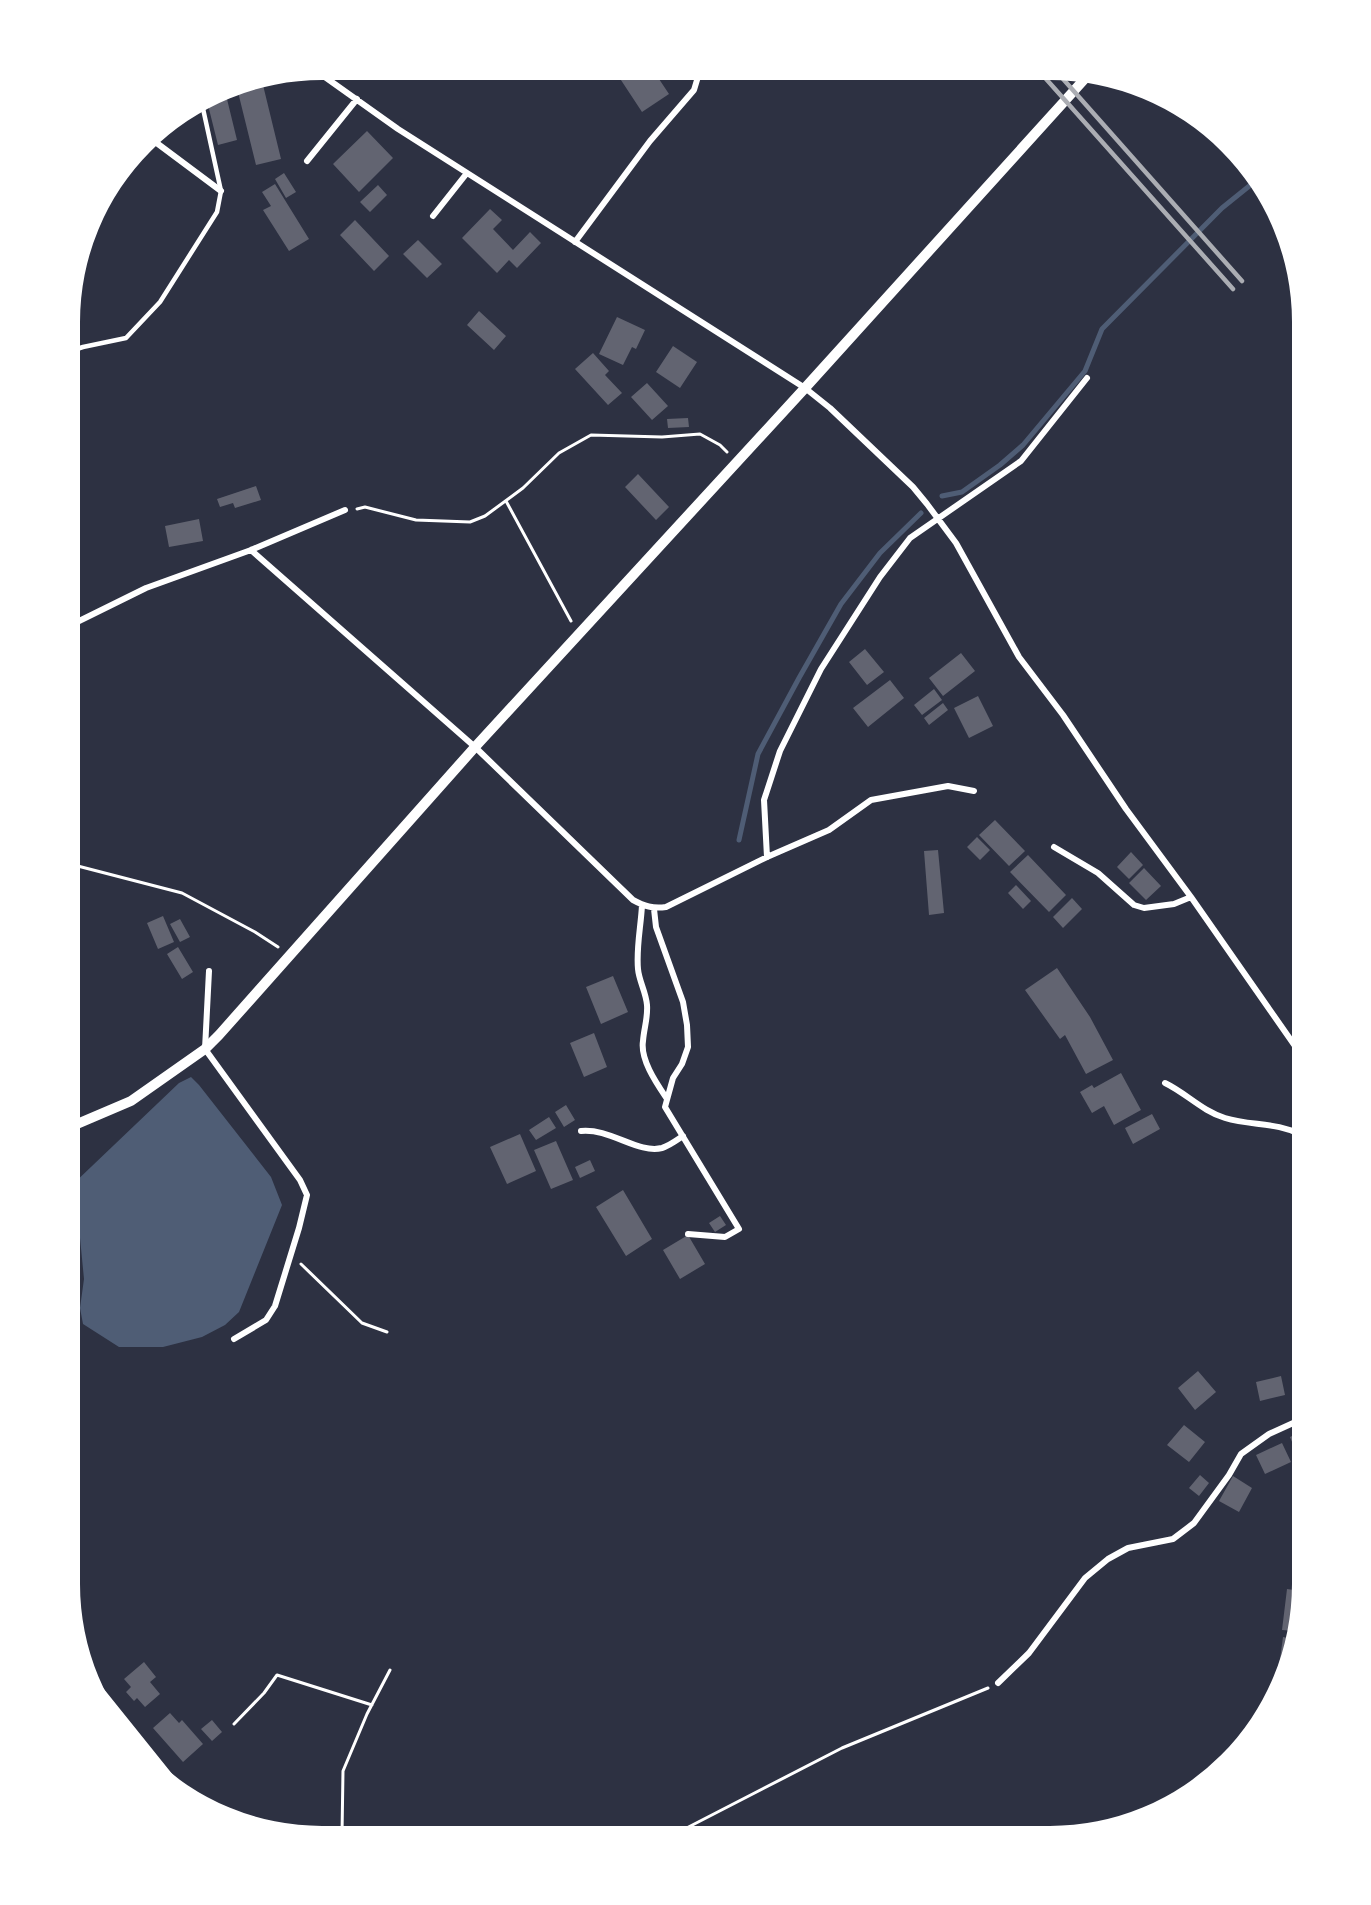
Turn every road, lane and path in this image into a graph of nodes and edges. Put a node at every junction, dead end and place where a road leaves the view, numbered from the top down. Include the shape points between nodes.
1 (329, 80) edge
2 (697, 80) edge
3 (1082, 82) edge
4 (357, 99) junction
5 (203, 111) edge
6 (158, 144) edge
7 (307, 161) dead end
8 (467, 174) junction
9 (220, 191) junction
10 (433, 216) dead end
11 (574, 242) junction
12 (80, 347) edge
13 (1087, 378) dead end
14 (805, 388) junction
15 (738, 461) junction
16 (506, 501) junction
17 (345, 510) joint
18 (938, 520) junction
19 (251, 550) junction
20 (80, 621) edge
21 (579, 634) junction
22 (475, 747) junction
23 (974, 791) dead end
24 (1054, 847) dead end
25 (767, 857) junction
26 (80, 867) edge
27 (1191, 897) junction
28 (642, 905) junction
29 (654, 909) junction
30 (291, 956) junction
31 (209, 971) dead end
32 (1292, 1042) edge
33 (205, 1049) junction
34 (1165, 1083) dead end
35 (667, 1099) junction
36 (80, 1123) edge
37 (581, 1131) dead end
38 (1292, 1131) edge
39 (682, 1136) junction
40 (688, 1234) dead end
41 (291, 1254) junction
42 (387, 1332) dead end
43 (234, 1339) dead end
44 (1292, 1424) edge
45 (390, 1670) dead end
46 (998, 1683) joint
47 (372, 1705) junction
48 (234, 1724) dead end
49 (342, 1826) edge
50 (690, 1826) edge

1 - 4 street
2 - 11 street via 694,90
3 - 14 street
4 - 7 street
4 - 8 street
5 - 9 lane
6 - 9 street
8 - 10 street
8 - 11 street
9 - 12 lane via 217,212 160,302 126,338
11 - 14 street
13 - 18 street via 1021,460
14 - 15 street
14 - 18 street via 913,487
15 - 16 path via 700,434 591,435 560,453
15 - 21 street
16 - 17 path via 470,522 416,520 365,507
16 - 21 path
17 - 19 street
18 - 25 street via 910,538 821,669 785,741 764,800
18 - 27 street via 956,543 1019,657
19 - 20 street via 146,588
19 - 22 street
21 - 22 street
22 - 28 street
22 - 30 street
23 - 25 street via 948,786 871,800 829,830
24 - 27 street via 1098,873 1134,906 1174,904
25 - 29 street via 666,907
26 - 30 path via 182,893
27 - 32 street
28 - 29 street
28 - 35 street via 637,952 647,1020 642,1043 653,1079
29 - 35 street via 656,927 687,1024 688,1047
30 - 33 street
31 - 33 street
33 - 36 street via 131,1101
33 - 41 street via 307,1195
34 - 38 street via 1224,1118 1278,1125
35 - 39 street via 665,1107
37 - 39 street via 602,1131 650,1149 664,1148
39 - 40 street via 739,1229 725,1237
41 - 42 path via 362,1323
41 - 43 street via 275,1306 266,1320
44 - 46 street via 1241,1454 1194,1522 1173,1539 1128,1548 1085,1578 1029,1653
45 - 47 path
46 - 50 path via 842,1748
47 - 48 path via 277,1675
47 - 49 path via 343,1771

